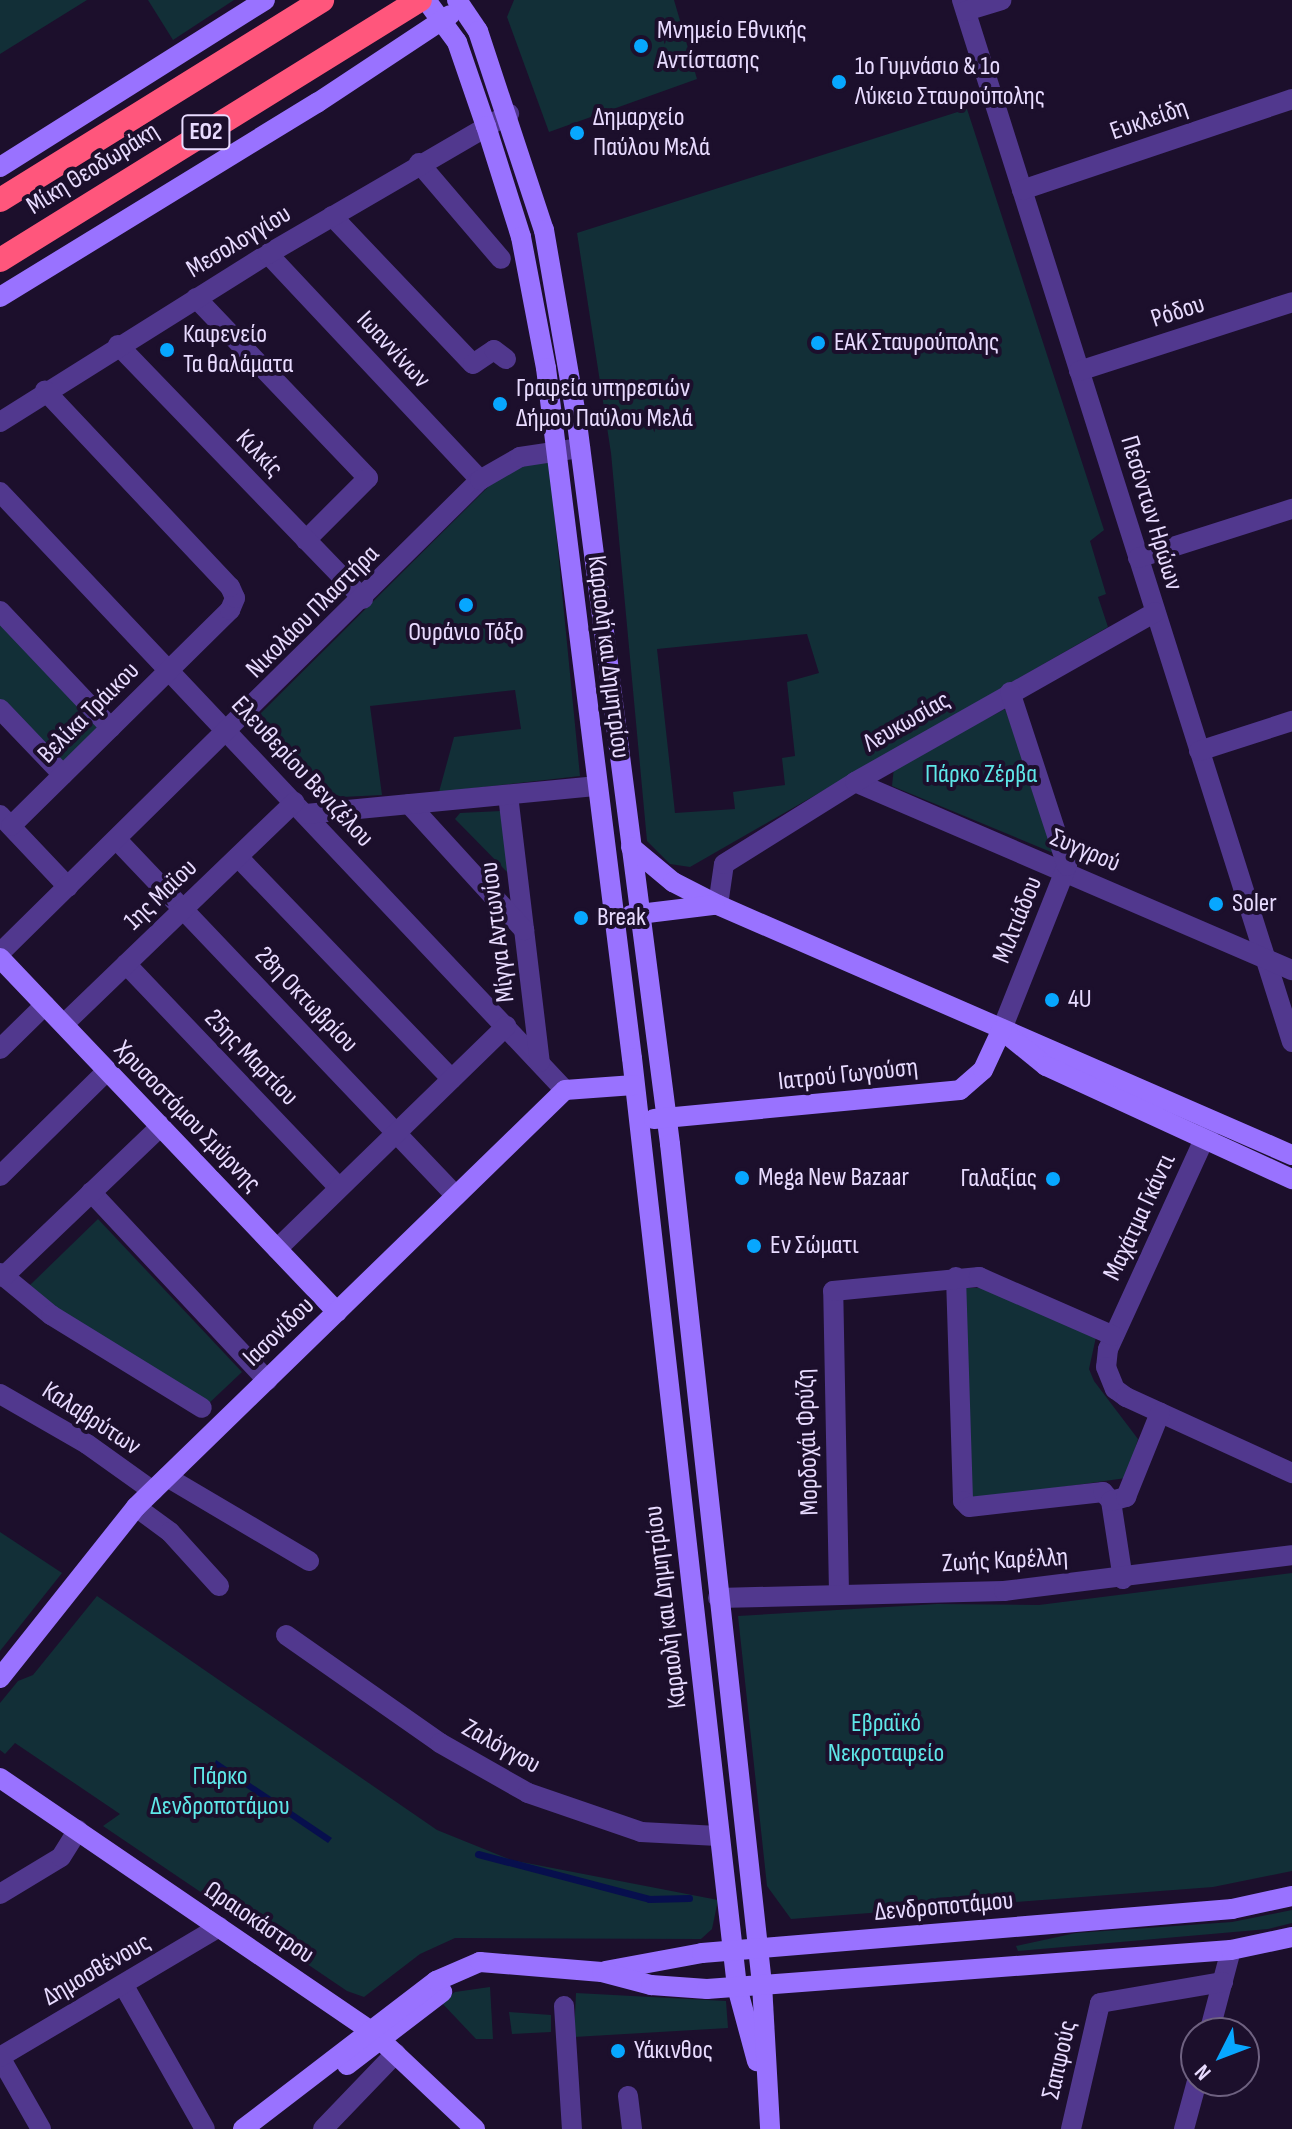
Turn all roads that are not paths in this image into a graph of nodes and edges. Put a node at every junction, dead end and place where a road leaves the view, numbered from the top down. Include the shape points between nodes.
1 (265, 0) edge
2 (322, 0) edge
3 (423, 0) edge
4 (1001, 0) edge
5 (465, 2) edge
6 (964, 6) edge
7 (442, 20) junction
8 (1292, 99) edge
9 (509, 114) junction
10 (486, 126) junction
11 (419, 163) junction
12 (0, 167) edge
13 (1022, 190) junction
14 (0, 200) edge
15 (332, 216) junction
16 (544, 230) junction
17 (521, 237) junction
18 (268, 254) junction
19 (501, 259) dead end
20 (0, 260) edge
21 (0, 297) edge
22 (196, 298) junction
23 (1292, 302) edge
24 (118, 345) junction
25 (506, 359) dead end
26 (1079, 371) junction
27 (45, 391) junction
28 (0, 422) edge
29 (580, 448) junction
30 (558, 451) junction
31 (480, 480) junction
32 (0, 492) edge
33 (1292, 509) edge
34 (306, 540) junction
35 (1138, 558) junction
36 (363, 599) junction
37 (0, 611) edge
38 (1155, 612) junction
39 (169, 670) junction
40 (1010, 692) junction
41 (0, 709) edge
42 (1292, 721) edge
43 (111, 728) junction
44 (229, 733) junction
45 (1199, 751) junction
46 (63, 775) junction
47 (855, 782) junction
48 (598, 786) junction
49 (508, 795) junction
50 (409, 804) junction
51 (300, 808) junction
52 (5, 821) edge
53 (118, 841) junction
54 (631, 847) junction
55 (238, 857) junction
56 (1066, 871) junction
57 (68, 887) junction
58 (718, 905) junction
59 (183, 910) junction
60 (641, 914) junction
61 (614, 918) junction
62 (524, 930) junction
63 (0, 956) edge
64 (1264, 958) junction
65 (126, 964) junction
66 (1292, 970) edge
67 (45, 1005) junction
68 (64, 1024) junction
69 (506, 1026) junction
70 (1002, 1029) junction
71 (1292, 1042) edge
72 (0, 1049) edge
73 (540, 1062) junction
74 (107, 1071) junction
75 (452, 1079) junction
76 (634, 1085) junction
77 (565, 1090) junction
78 (666, 1118) junction
79 (638, 1121) junction
80 (161, 1126) junction
81 (1209, 1129) junction
82 (396, 1133) junction
83 (1292, 1155) edge
84 (0, 1176) edge
85 (1292, 1179) edge
86 (339, 1188) junction
87 (91, 1192) junction
88 (456, 1196) junction
89 (277, 1249) junction
90 (2, 1275) edge
91 (956, 1277) junction
92 (337, 1312) junction
93 (1114, 1336) junction
94 (267, 1380) junction
95 (0, 1394) edge
96 (202, 1408) dead end
97 (1160, 1413) junction
98 (1292, 1473) edge
99 (160, 1484) junction
100 (1111, 1501) junction
101 (136, 1507) junction
102 (1292, 1555) edge
103 (309, 1561) dead end
104 (1123, 1579) junction
105 (219, 1586) dead end
106 (839, 1593) junction
107 (718, 1598) junction
108 (286, 1635) dead end
109 (0, 1678) edge
110 (0, 1778) edge
111 (78, 1830) junction
112 (718, 1836) junction
113 (0, 1894) edge
114 (1292, 1896) edge
115 (219, 1927) junction
116 (1292, 1937) edge
117 (757, 1948) junction
118 (733, 1950) junction
119 (1231, 1950) junction
120 (602, 1972) junction
121 (1223, 1982) junction
122 (762, 1984) junction
123 (124, 1986) junction
124 (737, 1987) junction
125 (564, 2006) dead end
126 (1213, 2017) edge
127 (383, 2041) junction
128 (0, 2057) edge
129 (764, 2084) junction
130 (628, 2096) dead end
131 (1193, 2097) edge
132 (41, 2129) edge
133 (205, 2129) edge
134 (243, 2129) edge
135 (252, 2129) edge
136 (323, 2129) edge
137 (475, 2129) edge
138 (572, 2129) edge
139 (632, 2129) edge
140 (770, 2129) edge
141 (1071, 2129) edge
142 (1184, 2129) edge

1 - 12 main road
2 - 14 highway, Μίκη Θεοδωράκη / ΕΟ2
3 - 7 main road, Καραολή και Δημητρίου
3 - 20 highway, Μίκη Θεοδωράκη / ΕΟ2
4 - 6 street
5 - 7 main road
5 - 9 main road, Καραολή και Δημητρίου
6 - 13 street, Πεσόντων Ηρώων
7 - 10 main road, Καραολή και Δημητρίου via 457,42
7 - 21 main road
8 - 13 street, Ευκλείδη
9 - 10 street, Μεσολογγίου
9 - 16 main road, Καραολή και Δημητρίου
10 - 11 street, Μεσολογγίου
10 - 17 main road, Καραολή και Δημητρίου
11 - 15 street, Μεσολογγίου
11 - 19 street
13 - 26 street, Πεσόντων Ηρώων
15 - 18 street, Μεσολογγίου
15 - 25 street via 473,364 494,350
16 - 17 street
16 - 29 main road, Καραολή και Δημητρίου
17 - 30 main road, Καραολή και Δημητρίου
18 - 22 street, Μεσολογγίου
18 - 31 street, Ιωαννίνων
22 - 24 street, Μεσολογγίου
22 - 34 street via 368,478
23 - 26 street, Ρόδου
24 - 27 street, Μεσολογγίου
24 - 34 street, Κιλκίς
26 - 35 street, Πεσόντων Ηρώων
27 - 28 street, Μεσολογγίου
27 - 39 street, Βελίκα Τράικου via 235,598 230,610
29 - 30 street, Νικολάου Πλαστήρα
29 - 54 main road, Καραολή και Δημητρίου
30 - 31 street, Νικολάου Πλαστήρα via 520,457
30 - 48 main road, Καραολή και Δημητρίου
31 - 36 street, Νικολάου Πλαστήρα
32 - 39 street, Ελευθερίου Βενιζέλου
33 - 35 street
34 - 36 street, Κιλκίς
35 - 38 street, Πεσόντων Ηρώων
36 - 44 street, Νικολάου Πλαστήρα
37 - 43 street
38 - 40 street, Λευκωσίας
38 - 45 street, Πεσόντων Ηρώων
39 - 43 street, Βελίκα Τράικου
39 - 44 street, Ελευθερίου Βενιζέλου
40 - 47 street, Λευκωσίας
40 - 56 street, Μιλτιάδου
41 - 46 street
42 - 45 street
43 - 46 street, Βελίκα Τράικου
44 - 51 street, Ελευθερίου Βενιζέλου
44 - 53 street, Νικολάου Πλαστήρα
45 - 64 street, Πεσόντων Ηρώων
46 - 52 street, Βελίκα Τράικου
47 - 56 street, Συγγρού
47 - 58 street, Λευκωσίας via 724,864
48 - 49 street
48 - 61 main road, Καραολή και Δημητρίου
49 - 50 street
49 - 62 street, Μίγγα Αντωνίου
50 - 51 street
50 - 62 street
51 - 55 street, 1ης Μαϊου
51 - 69 street, Ελευθερίου Βενιζέλου
52 - 57 street
53 - 57 street, Νικολάου Πλαστήρα
53 - 59 street, 28η Οκτωβρίου
54 - 58 main road via 665,877
54 - 60 main road, Καραολή και Δημητρίου
55 - 59 street, 1ης Μαϊου
55 - 75 street
56 - 64 street, Συγγρού
56 - 70 street, Μιλτιάδου
57 - 63 street, Νικολάου Πλαστήρα
58 - 60 main road
58 - 70 main road
59 - 65 street, 1ης Μαϊου
59 - 82 street, 28η Οκτωβρίου
60 - 61 main road
60 - 78 main road, Καραολή και Δημητρίου
61 - 76 main road, Καραολή και Δημητρίου
62 - 73 street, Μίγγα Αντωνίου
63 - 67 main road, Χρυσοστόμου Σμύρνης
64 - 66 street, Συγγρού
64 - 71 street, Πεσόντων Ηρώων
65 - 68 street, 1ης Μαϊου
65 - 86 street, 25ης Μαρτίου
67 - 68 main road, Χρυσοστόμου Σμύρνης
67 - 72 street
68 - 74 main road, Χρυσοστόμου Σμύρνης
69 - 73 street, Ελευθερίου Βενιζέλου
69 - 75 street
70 - 78 main road, Ιατρού Γωγούση via 983,1070 960,1090
70 - 81 main road via 1017,1047 1046,1066
73 - 77 street, Ελευθερίου Βενιζέλου
74 - 80 main road, Χρυσοστόμου Σμύρνης
74 - 84 street
75 - 82 street
76 - 77 main road
76 - 79 main road, Καραολή και Δημητρίου
77 - 88 main road, Ιασονίδου
78 - 79 main road, Ιατρού Γωγούση
78 - 107 main road, Καραολή και Δημητρίου
79 - 112 main road, Καραολή και Δημητρίου
80 - 87 street
80 - 89 main road, Χρυσοστόμου Σμύρνης
81 - 83 main road
81 - 85 main road
81 - 93 street, Μαχάτμα Γκάντι
82 - 86 street
82 - 88 street, 28η Οκτωβρίου
86 - 89 street
87 - 90 street
87 - 94 street
88 - 92 main road, Ιασονίδου
89 - 92 main road, Χρυσοστόμου Σμύρνης
90 - 96 street via 51,1315
91 - 93 street via 979,1277
91 - 100 street via 963,1501 969,1507 1103,1492
91 - 106 street, Μορδοχάι Φρύζη via 833,1291
92 - 94 main road, Ιασονίδου
93 - 97 street, Μαχάτμα Γκάντι via 1105,1362 1111,1383 1126,1397
94 - 99 main road, Ιασονίδου
95 - 99 street, Καλαβρύτων
97 - 98 street, Μαχάτμα Γκάντι
97 - 100 street via 1126,1497
99 - 101 main road, Ιασονίδου
99 - 103 street, Καλαβρύτων
100 - 104 street
101 - 105 street via 170,1532
101 - 109 main road, Ιασονίδου
102 - 104 street, Ζωής Καρέλλη
104 - 106 street, Ζωής Καρέλλη via 1004,1591
106 - 107 street, Ζωής Καρέλλη
107 - 117 main road, Καραολή και Δημητρίου
108 - 112 street, Ζαλόγγου via 462,1758 552,1804 641,1832
110 - 111 main road, Ωραιοκάστρου
111 - 113 street via 61,1857
111 - 115 main road, Ωραιοκάστρου
112 - 118 main road, Καραολή και Δημητρίου
114 - 117 main road, Δενδροποτάμου via 1232,1909
115 - 123 street, Δημοσθένους
115 - 127 main road, Ωραιοκάστρου
116 - 119 main road, Δενδροποτάμου
117 - 118 main road, Δενδροποτάμου
117 - 122 main road, Καραολή και Δημητρίου
118 - 120 main road, Δενδροποτάμου
118 - 124 main road, Καραολή και Δημητρίου
119 - 121 street
119 - 122 main road, Δενδροποτάμου
120 - 124 main road, Δενδροποτάμου via 669,1988
120 - 127 main road, Δενδροποτάμου via 490,1960 448,1973
121 - 126 street
121 - 141 street, Σαπφούς via 1100,2003
122 - 124 main road, Δενδροποτάμου
122 - 129 main road, Καραολή και Δημητρίου
123 - 128 street, Δημοσθένους
123 - 133 street
124 - 129 main road, Καραολή και Δημητρίου
125 - 138 street
127 - 134 main road
127 - 135 main road
127 - 136 street
127 - 137 main road, Ωραιοκάστρου
128 - 132 street
129 - 140 main road, Καραολή και Δημητρίου
130 - 139 street
131 - 142 street

